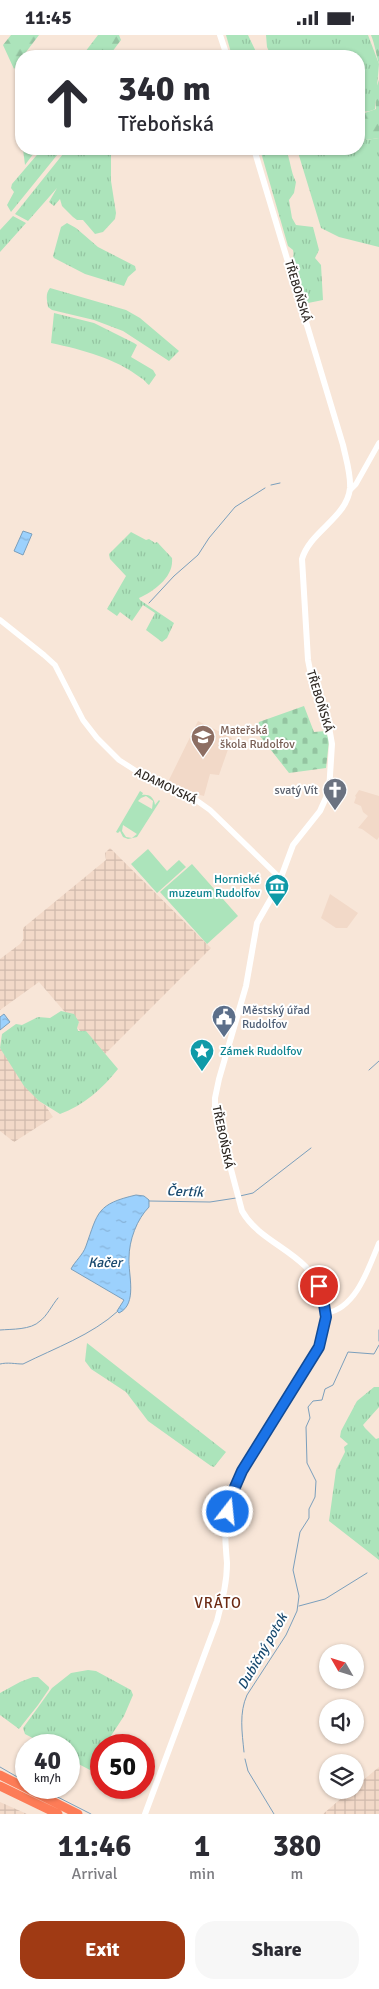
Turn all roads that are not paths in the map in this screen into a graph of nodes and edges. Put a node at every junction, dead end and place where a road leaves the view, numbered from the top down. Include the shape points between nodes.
1 (220, 35) edge
2 (224, 50) edge
3 (256, 155) edge
4 (379, 443) edge
5 (350, 490) junction
6 (0, 621) edge
7 (281, 879) junction
8 (379, 1243) edge
9 (326, 1313) junction
10 (0, 1775) edge
11 (0, 1786) edge
12 (58, 1814) edge
13 (78, 1814) edge
14 (145, 1814) edge

1 - 2 main road
3 - 5 main road, TŘEBOŇSKÁ via 341,437
4 - 5 street
5 - 7 main road, TŘEBOŇSKÁ via 345,504 312,539 302,559 308,659 329,727 332,761 325,801 293,845
6 - 7 street, ADAMOVSKÁ via 55,665 83,720 119,760 147,778 210,809
7 - 9 main road, TŘEBOŇSKÁ via 255,929 246,986 214,1099 236,1195 246,1218 309,1271 322,1292
8 - 9 street via 349,1301
9 - 14 main road via 317,1352 251,1455 232,1494 225,1530 225,1588 217,1621
10 - 13 highway
11 - 12 highway

